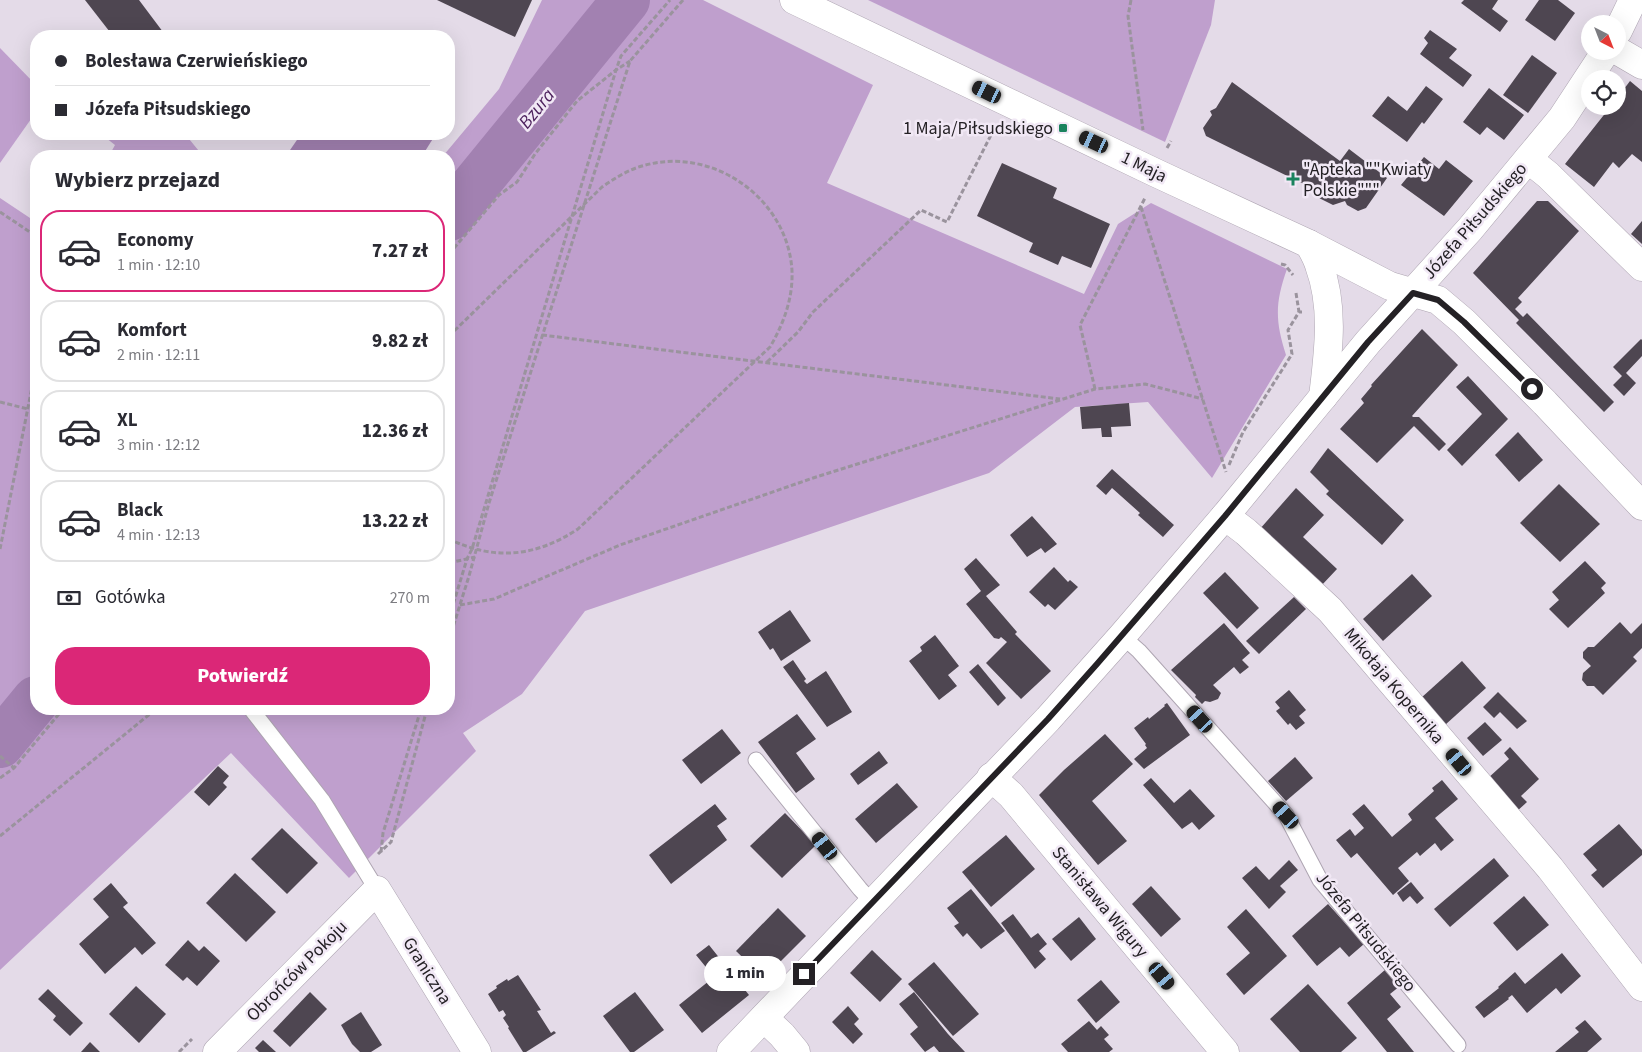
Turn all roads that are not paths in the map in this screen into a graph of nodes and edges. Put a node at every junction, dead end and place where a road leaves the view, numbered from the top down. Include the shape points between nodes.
1 (794, 0) edge
2 (1633, 0) edge
3 (1626, 15) edge
4 (1626, 56) edge
5 (1600, 60) edge
6 (1642, 65) edge
7 (1528, 159) junction
8 (1309, 244) junction
9 (1642, 267) edge
10 (1413, 293) junction
11 (1323, 397) junction
12 (1642, 506) edge
13 (1225, 516) junction
14 (1122, 636) junction
15 (256, 715) edge
16 (756, 760) dead end
17 (991, 777) junction
18 (377, 890) junction
19 (872, 902) junction
20 (1642, 987) edge
21 (764, 1018) junction
22 (1458, 1045) dead end
23 (217, 1052) edge
24 (477, 1052) edge
25 (731, 1052) edge
26 (796, 1052) edge
27 (1226, 1052) edge

1 - 8 street, 1 Maja
2 - 3 street
4 - 6 street
5 - 7 street, Józefa Piłsudskiego via 1562,118
7 - 9 street
7 - 10 street, Józefa Piłsudskiego
8 - 10 street, 1 Maja via 1390,286
8 - 11 street via 1325,284 1328,308 1329,351
10 - 11 street, Józefa Piłsudskiego
10 - 12 street, 1 Maja via 1438,300 1464,322
11 - 13 street, Józefa Piłsudskiego
13 - 14 street, Józefa Piłsudskiego
13 - 20 street, Mikołaja Kopernika via 1330,610 1550,868
14 - 17 street, Józefa Piłsudskiego
14 - 22 lane, Józefa Piłsudskiego via 1286,815 1320,880
15 - 18 lane via 322,800
16 - 19 lane
17 - 19 street, Józefa Piłsudskiego
17 - 27 street, Stanisława Wigury via 1011,795
18 - 23 street, Obrońców Pokoju
18 - 24 street, Graniczna
19 - 21 street, Józefa Piłsudskiego
21 - 25 street, Józefa Piłsudskiego
21 - 26 street

